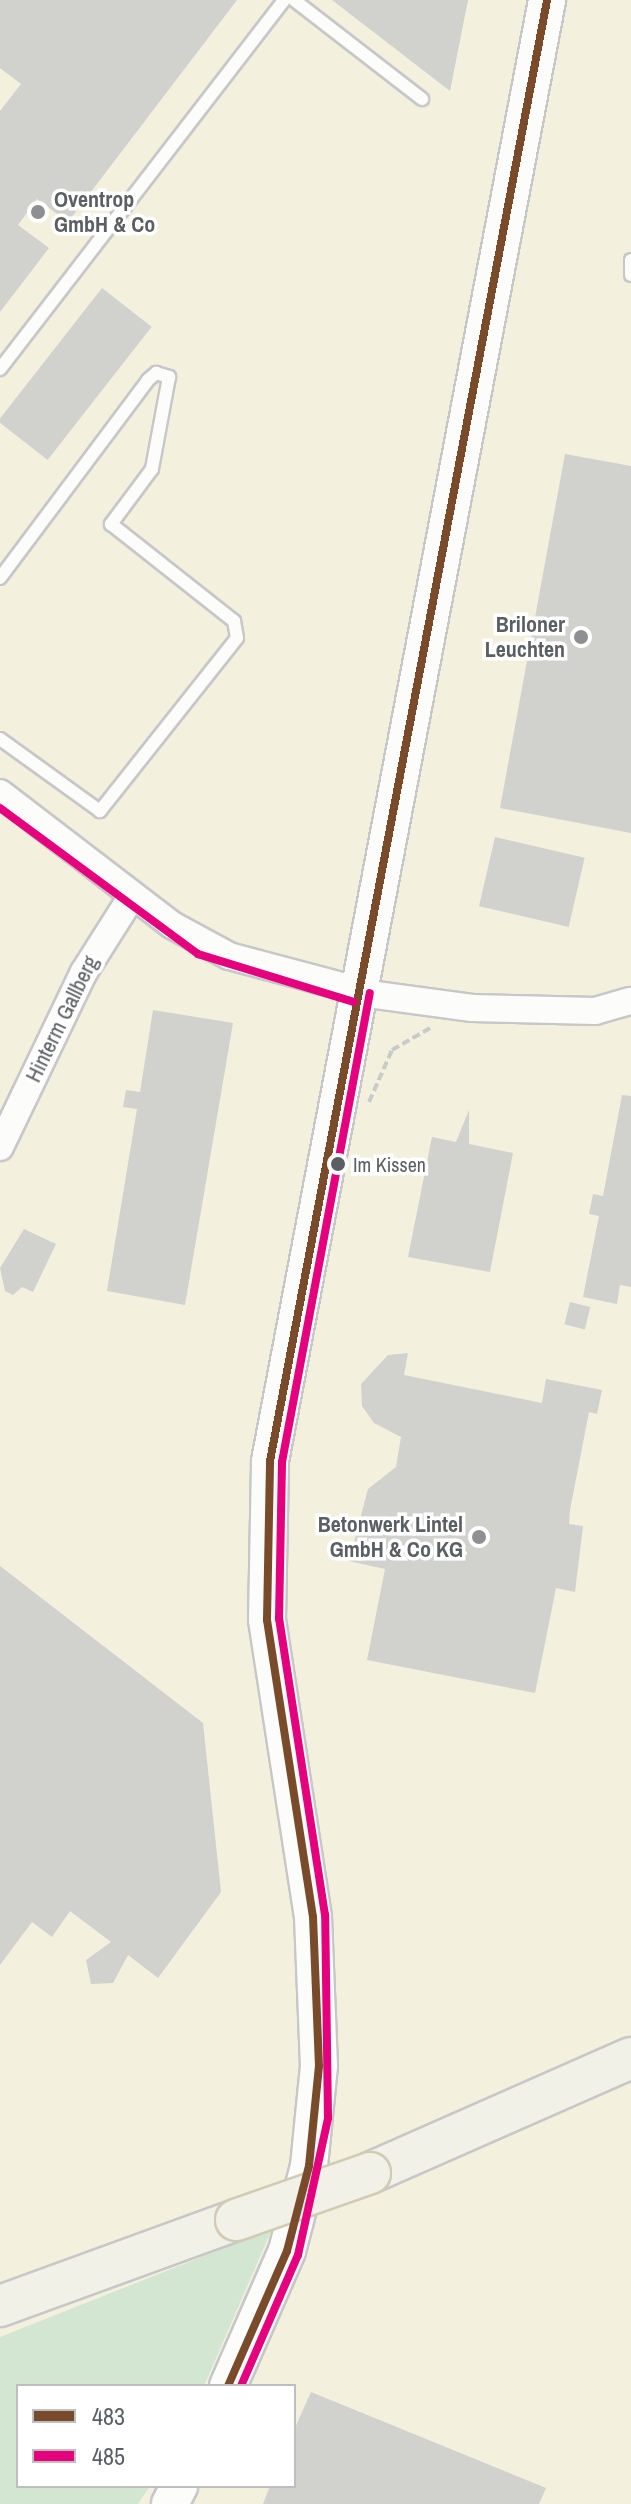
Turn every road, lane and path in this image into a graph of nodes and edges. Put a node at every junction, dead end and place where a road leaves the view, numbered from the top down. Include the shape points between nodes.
1 (284, 0) edge
2 (294, 0) edge
3 (547, 0) edge
4 (422, 99) dead end
5 (631, 260) edge
6 (631, 275) edge
7 (0, 369) edge
8 (0, 578) edge
9 (0, 739) edge
10 (0, 793) edge
11 (132, 896) junction
12 (358, 991) junction
13 (631, 1001) edge
14 (472, 1008) junction
15 (367, 1110) dead end
16 (0, 1147) edge
17 (631, 2058) edge
18 (0, 2306) edge
19 (229, 2384) edge

1 - 7 lane
2 - 4 lane
3 - 12 street
5 - 6 lane
8 - 9 lane via 148,380 156,373 169,377 152,469 111,524 234,621 237,638 100,811
10 - 11 street
11 - 12 street via 229,956
11 - 16 street, Hinterm Gallberg via 84,972
12 - 14 street
12 - 19 street via 270,1461 267,1620 313,1917 316,2117 287,2251
13 - 14 street via 595,1011
14 - 15 path via 392,1050
17 - 18 main road, bridge via 370,2173

